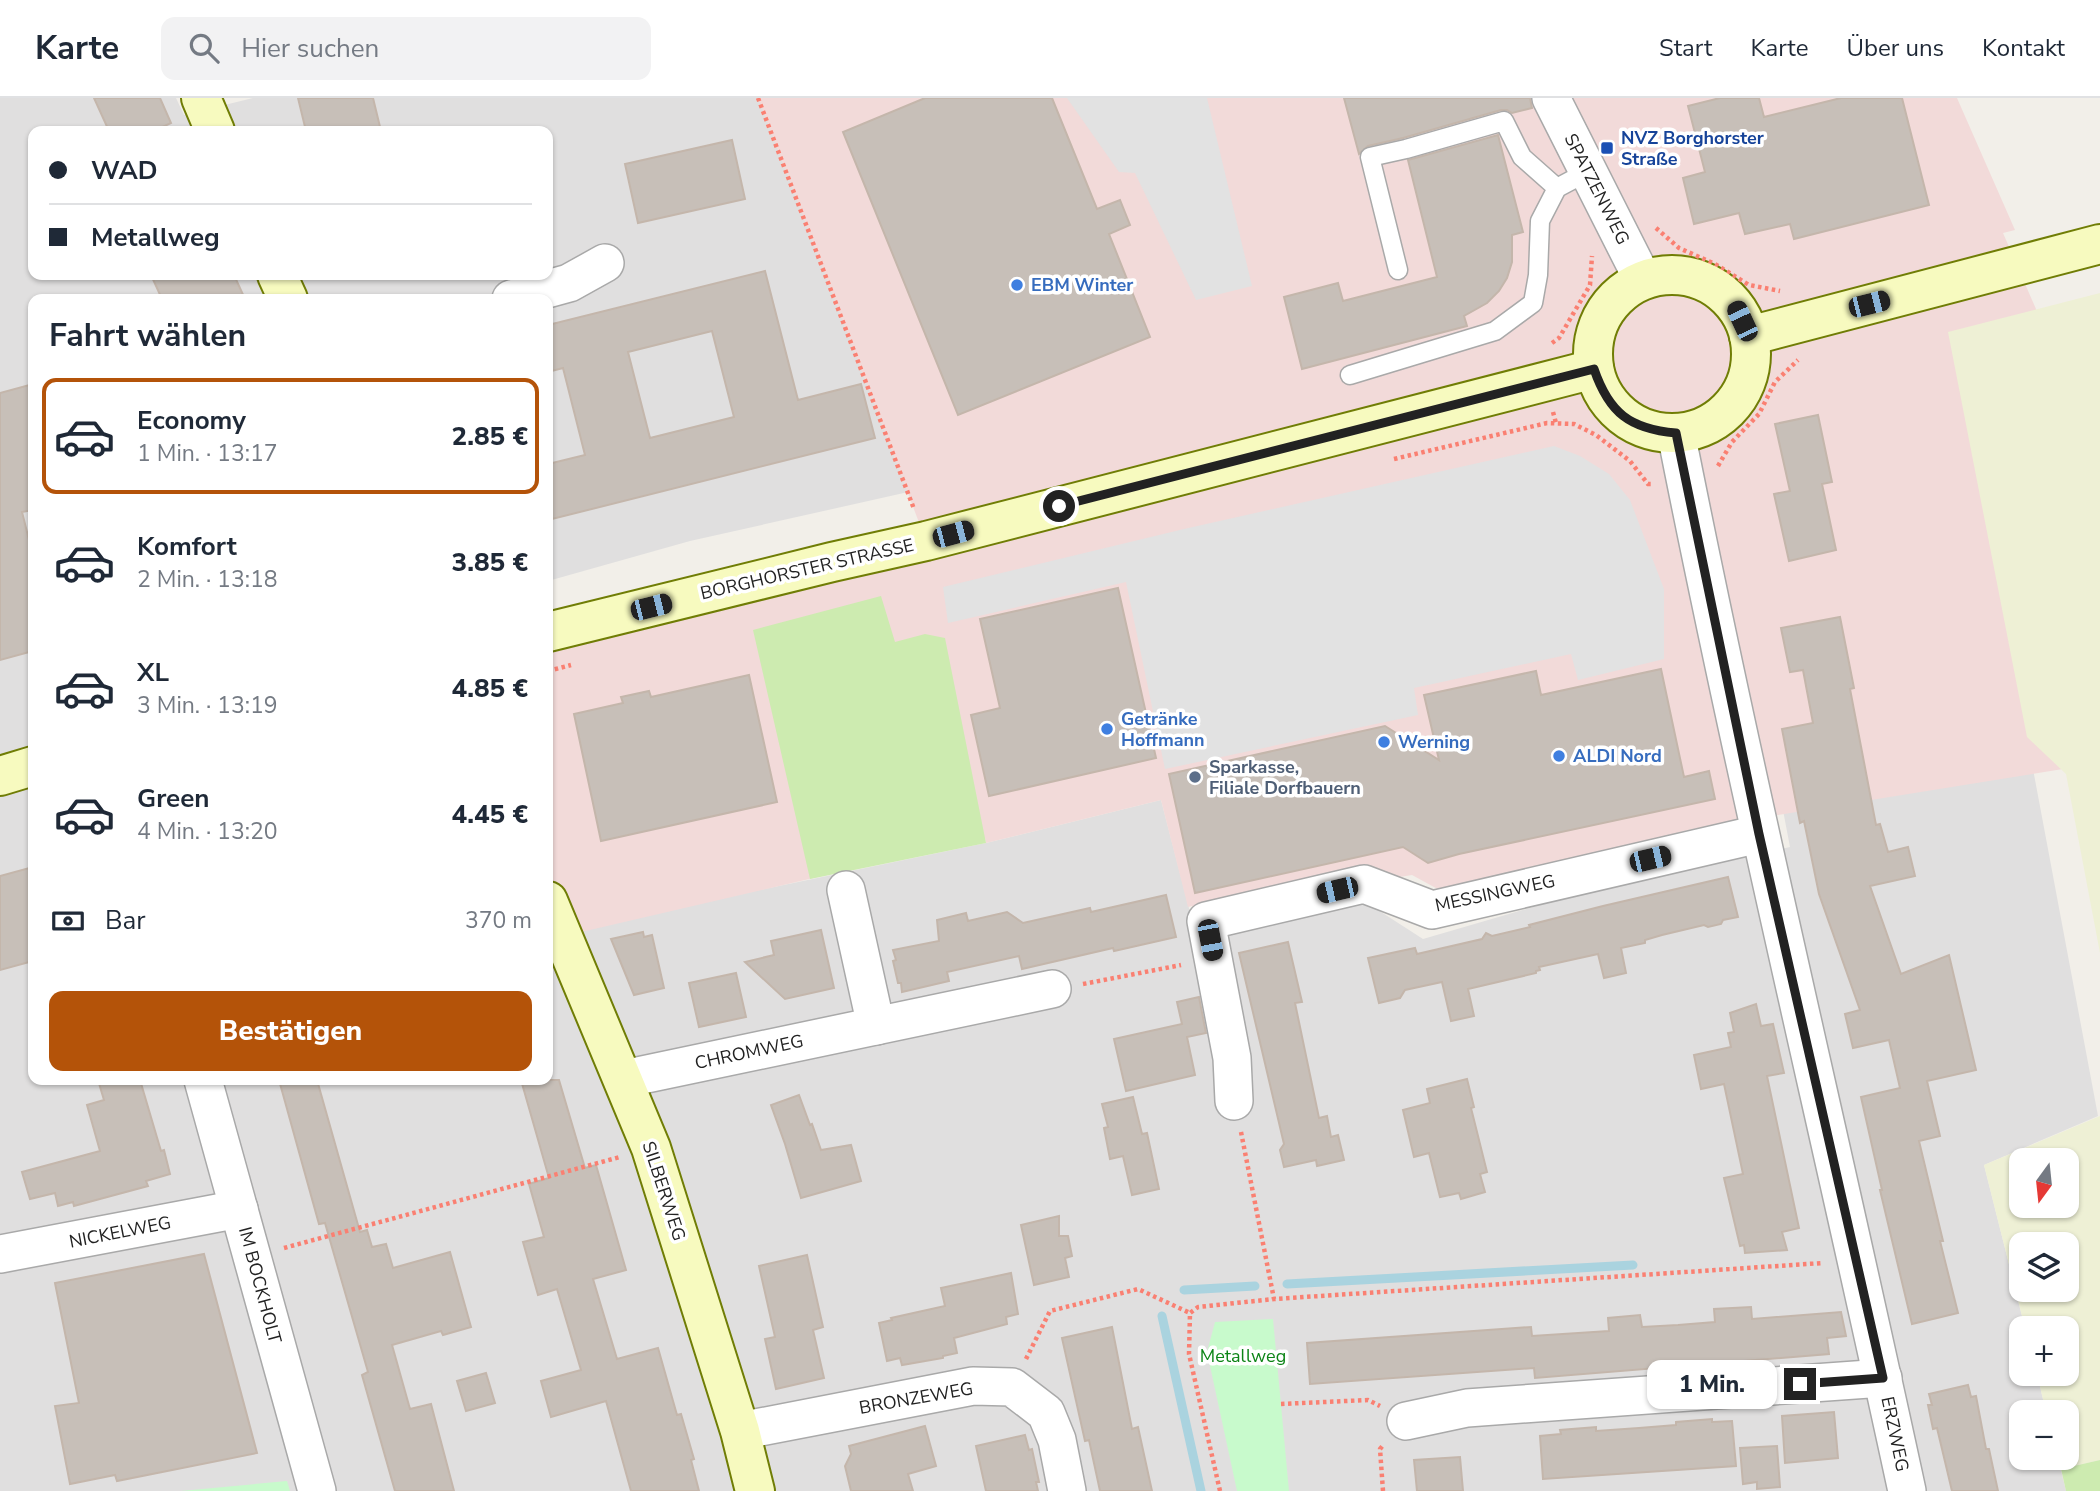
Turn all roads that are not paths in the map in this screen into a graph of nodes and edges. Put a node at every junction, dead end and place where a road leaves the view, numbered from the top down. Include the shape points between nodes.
1 (201, 98) edge
2 (1551, 98) edge
3 (213, 126) edge
4 (1572, 180) junction
5 (2100, 244) edge
6 (605, 263) dead end
7 (1398, 270) dead end
8 (1643, 280) junction
9 (529, 294) edge
10 (1749, 336) junction
11 (1594, 369) junction
12 (1350, 375) dead end
13 (1676, 433) junction
14 (553, 631) edge
15 (28, 768) edge
16 (0, 776) edge
17 (1759, 834) junction
18 (846, 890) dead end
19 (553, 913) edge
20 (1052, 989) road end
21 (876, 1026) junction
22 (623, 1079) junction
23 (204, 1085) edge
24 (1234, 1101) road end
25 (239, 1209) junction
26 (0, 1254) edge
27 (1883, 1378) junction
28 (1406, 1421) road end
29 (740, 1432) junction
30 (317, 1491) edge
31 (755, 1491) edge
32 (1068, 1491) edge
33 (1907, 1491) edge

1 - 3 main road
2 - 4 street, SPATZENWEG
4 - 7 lane via 1522,157 1504,121 1370,157
4 - 8 street, SPATZENWEG via 1623,238
4 - 12 lane via 1540,221 1533,303 1495,331
5 - 10 main road
6 - 9 street via 569,283
8 - 10 main road via 1693,277 1717,288 1735,306
8 - 11 main road via 1619,294 1602,316 1593,342
10 - 13 main road via 1748,377 1737,398 1721,416 1700,428
11 - 13 main road via 1614,409 1633,423
11 - 14 main road, BORGHORSTER STRASSE via 926,541
13 - 17 street, ERZWEG
15 - 16 main road
17 - 24 street, MESSINGWEG via 1433,909 1364,884 1206,921 1232,1058
17 - 27 street, ERZWEG
18 - 21 street
19 - 22 main road, SILBERWEG
20 - 21 street, CHROMWEG
21 - 22 street, CHROMWEG
22 - 29 main road, SILBERWEG via 651,1148
23 - 25 street, IM BOCKHOLT
25 - 26 street, NICKELWEG
25 - 30 street, IM BOCKHOLT
27 - 28 street via 1467,1408
27 - 33 street, ERZWEG
29 - 31 main road, SILBERWEG
29 - 32 street, BRONZEWEG via 973,1386 1012,1387 1046,1413

